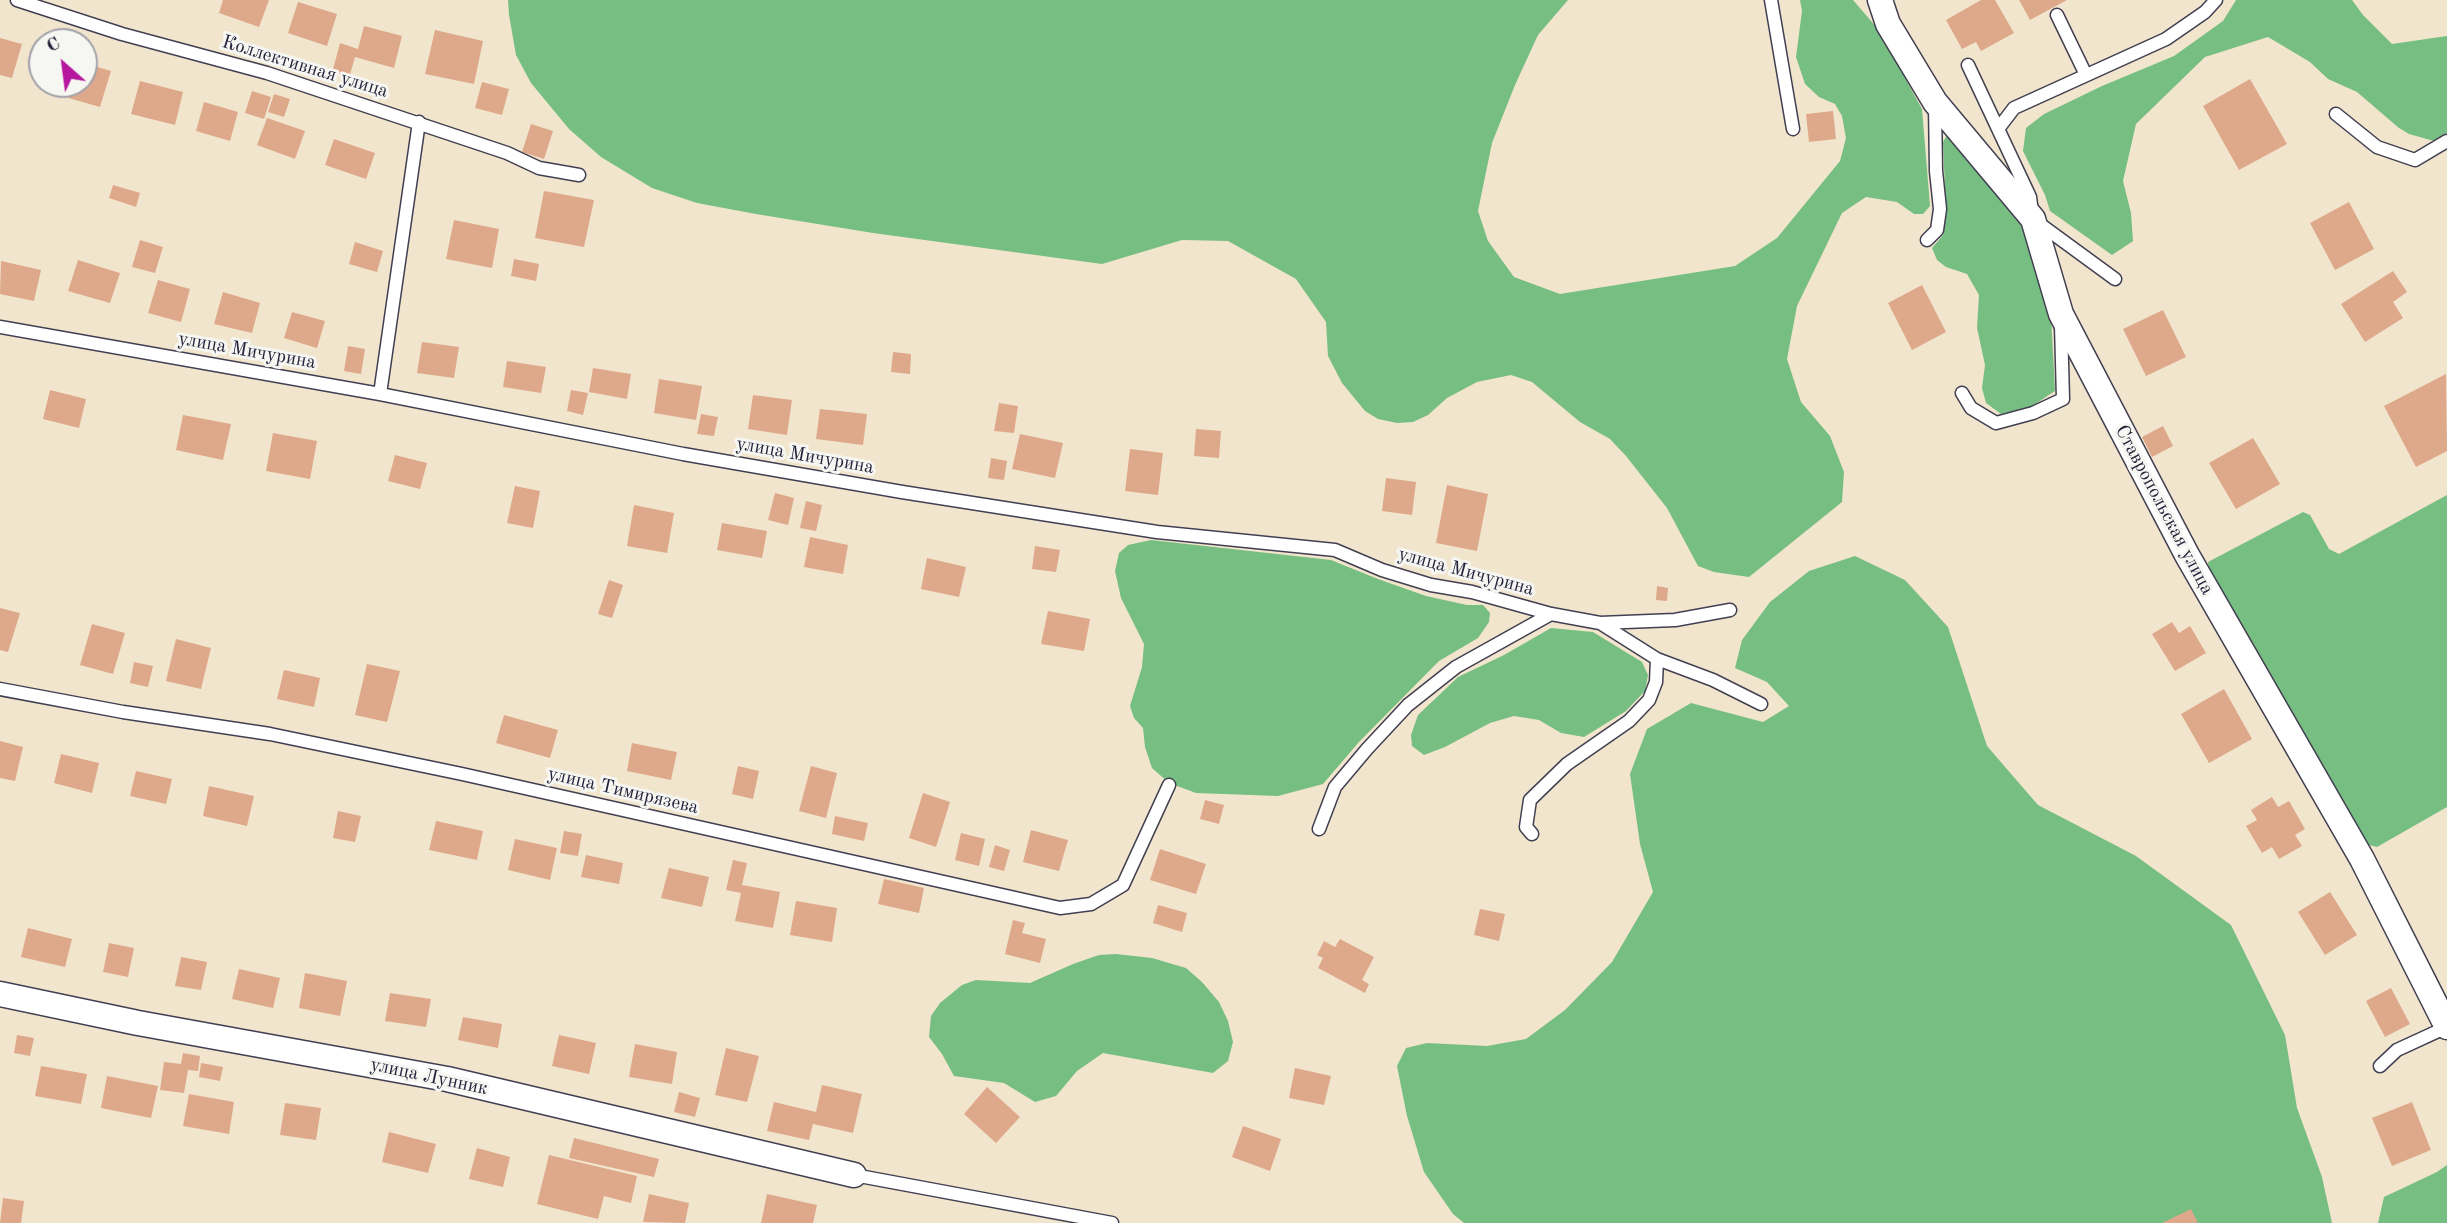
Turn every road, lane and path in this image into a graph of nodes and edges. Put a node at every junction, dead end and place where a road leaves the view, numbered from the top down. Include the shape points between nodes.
1 (17, 0) edge
2 (1771, 0) edge
3 (1880, 0) edge
4 (2216, 0) edge
5 (2057, 15) dead end
6 (1968, 65) dead end
7 (2085, 75) junction
8 (1935, 103) junction
9 (2336, 114) dead end
10 (419, 122) junction
11 (1793, 128) dead end
12 (1998, 128) junction
13 (2447, 141) edge
14 (579, 175) dead end
15 (2033, 219) junction
16 (1927, 240) dead end
17 (2115, 279) dead end
18 (2061, 314) junction
19 (0, 327) edge
20 (1962, 393) dead end
21 (380, 394) junction
22 (1730, 610) dead end
23 (1551, 614) junction
24 (1600, 623) junction
25 (1657, 659) junction
26 (0, 689) edge
27 (1760, 704) dead end
28 (1169, 785) dead end
29 (1319, 829) dead end
30 (1532, 834) dead end
31 (0, 994) edge
32 (2447, 1027) edge
33 (2380, 1066) dead end
34 (854, 1175) joint
35 (1112, 1223) edge

1 - 10 lane, Коллективная улица
2 - 11 lane
3 - 8 street, Ставропольская улица via 1888,24
4 - 7 lane via 2166,39
5 - 7 lane
6 - 12 lane
7 - 12 lane via 2014,108
8 - 15 street, Ставропольская улица
8 - 16 lane via 1940,208 1937,230
9 - 13 lane via 2377,147 2415,160
10 - 14 lane, Коллективная улица via 539,168
10 - 21 lane
12 - 15 lane via 2030,197
15 - 17 lane
15 - 18 street, Ставропольская улица
18 - 20 lane via 2063,399 1996,423 1971,408
18 - 32 street, Ставропольская улица via 2187,555 2362,859
19 - 21 lane, улица Мичурина
21 - 23 lane, улица Мичурина via 902,492 1157,532 1335,550 1431,585
22 - 24 lane via 1675,620
23 - 24 lane, улица Мичурина
23 - 29 lane via 1456,667 1408,705 1335,787
24 - 25 lane
25 - 27 lane
25 - 30 lane via 1649,700 1629,721 1567,764 1530,800 1526,827
26 - 28 lane, улица Тимирязева via 271,734 1060,908 1091,904 1123,885
31 - 34 street, улица Лунник via 138,1024 447,1079
32 - 33 lane via 2397,1050
34 - 35 lane

